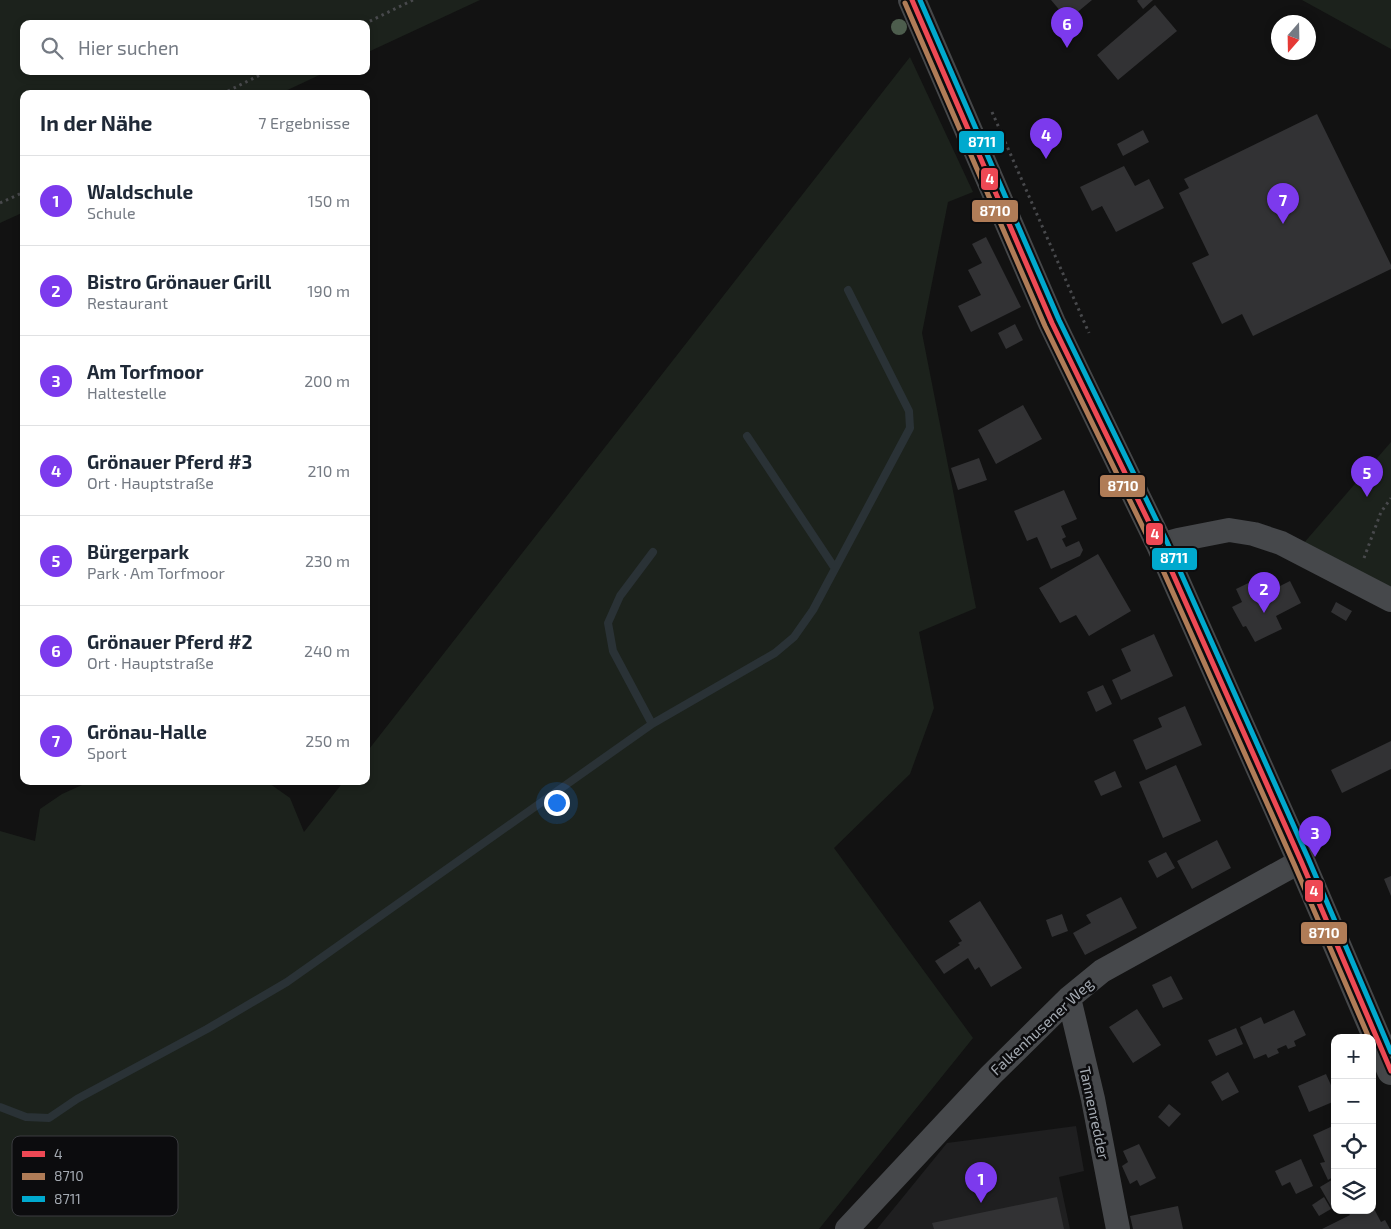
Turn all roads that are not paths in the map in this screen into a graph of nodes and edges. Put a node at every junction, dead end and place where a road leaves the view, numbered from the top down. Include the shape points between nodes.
1 (912, 0) edge
2 (1160, 545) junction
3 (1391, 600) edge
4 (1301, 861) junction
5 (1068, 998) junction
6 (1391, 1071) edge
7 (848, 1229) edge
8 (1118, 1229) edge

1 - 2 main road via 1052,323
2 - 3 street via 1229,530 1254,534 1281,543
2 - 4 main road
4 - 5 street, Falkenhusener Weg via 1102,971
4 - 6 main road
5 - 7 street, Falkenhusener Weg via 991,1075
5 - 8 street, Tannenredder

